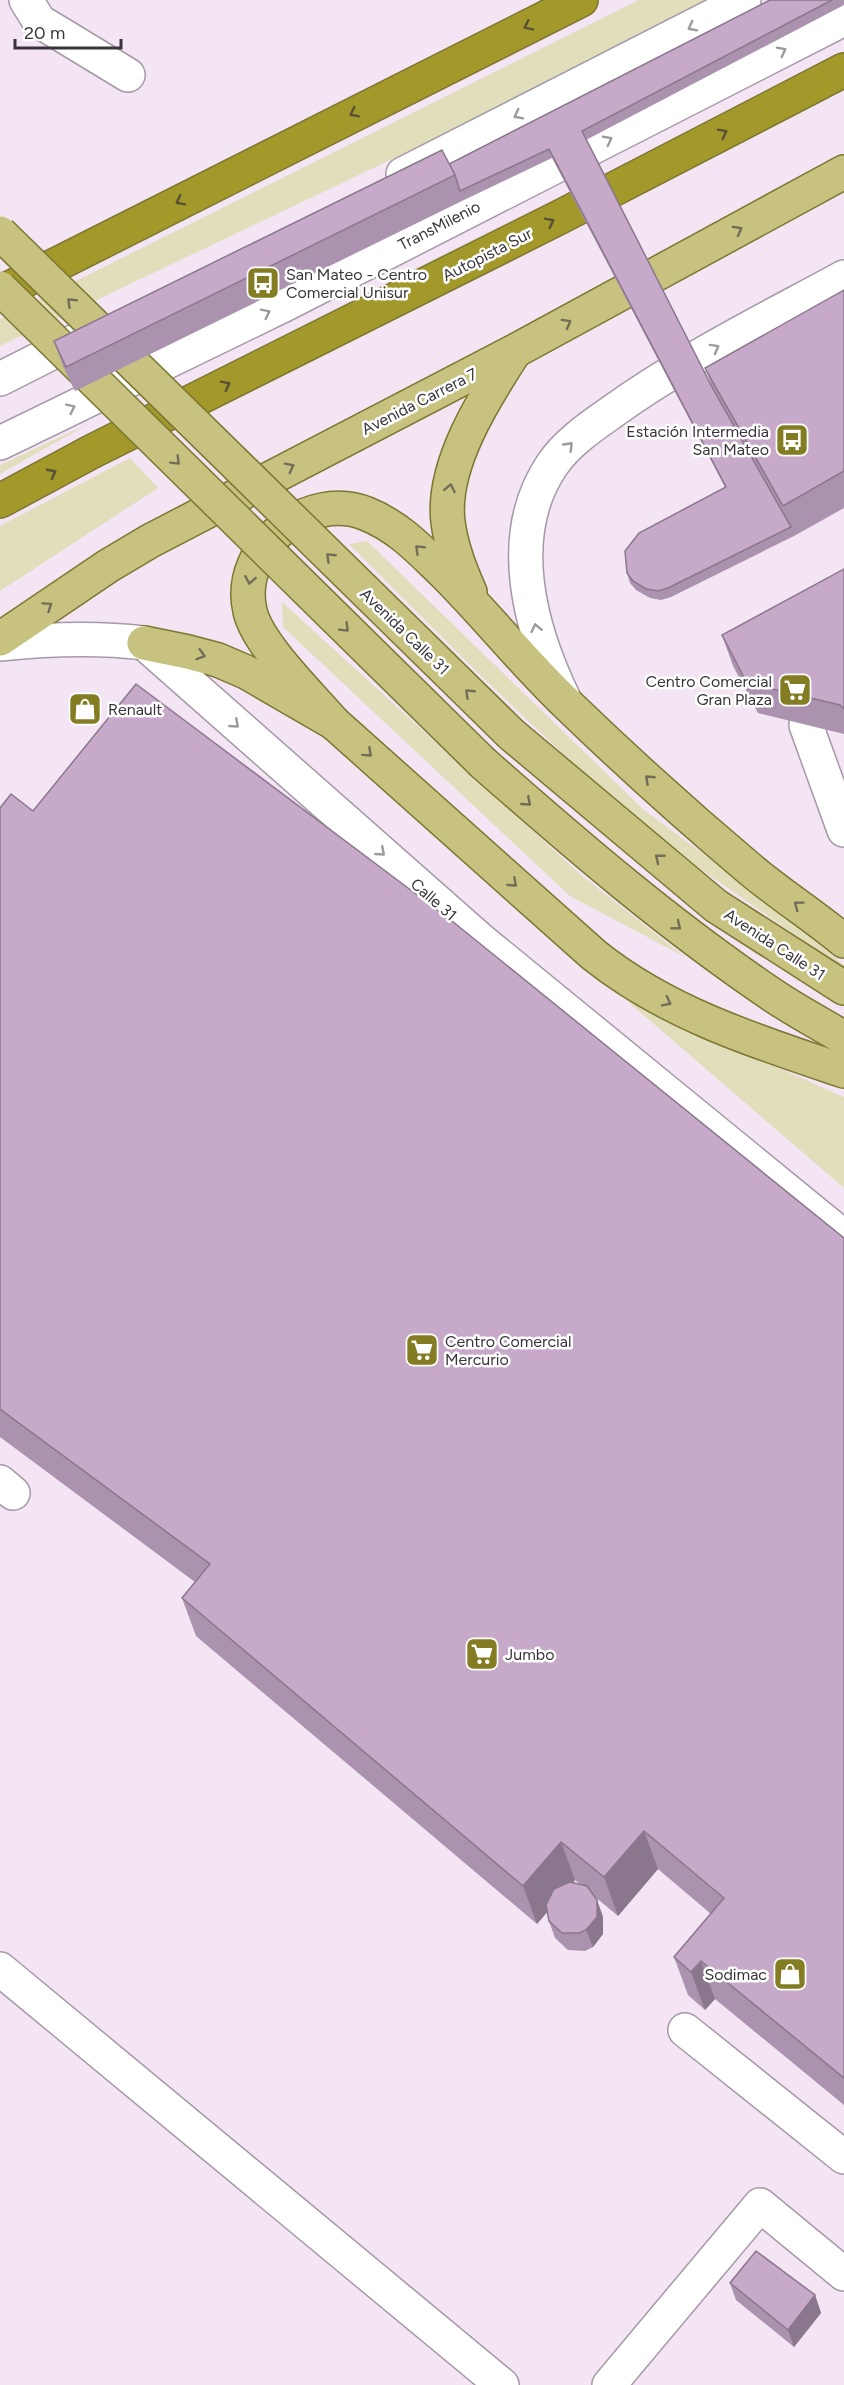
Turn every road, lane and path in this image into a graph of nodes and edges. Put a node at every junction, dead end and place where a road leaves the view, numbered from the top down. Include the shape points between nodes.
1 (26, 0) edge
2 (581, 0) edge
3 (744, 0) edge
4 (844, 19) edge
5 (844, 70) edge
6 (128, 75) dead end
7 (844, 172) edge
8 (373, 189) edge
9 (0, 233) edge
10 (844, 276) edge
11 (0, 288) edge
12 (0, 293) edge
13 (129, 314) edge
14 (515, 351) junction
15 (0, 379) edge
16 (0, 443) edge
17 (0, 501) edge
18 (475, 605) junction
19 (0, 639) edge
20 (144, 644) junction
21 (0, 645) edge
22 (565, 702) junction
23 (334, 723) junction
24 (806, 725) edge
25 (844, 830) edge
26 (844, 940) edge
27 (844, 988) edge
28 (844, 1038) edge
29 (844, 1071) edge
30 (844, 1237) edge
31 (0, 1969) edge
32 (685, 2030) dead end
33 (844, 2157) edge
34 (844, 2274) edge
35 (502, 2385) edge
36 (609, 2385) edge

1 - 6 street via 39,21
2 -> 12 highway
3 -> 8 street
16 -> 4 street, TransMilenio via 284,305
17 -> 5 highway, Autopista Sur
14 -> 7 main road, Avenida Carrera 7
27 -> 9 main road, Avenida Calle 31, bridge via 716,906 511,734
22 -> 10 street via 539,640 526,568 526,544 536,496 552,464 583,433 645,387
11 -> 28 main road, bridge via 483,763 587,855 685,933 775,997
13 - 15 street
18 -> 14 main road via 452,545 447,502 464,441 484,399
19 -> 14 main road, Avenida Carrera 7 via 150,541
18 - 22 main road
18 -> 23 main road via 392,525 364,513 339,507 310,513 283,527 267,541 254,563 249,585 250,612 276,655
20 - 21 street via 78,639
20 -> 23 main road via 219,660
20 -> 30 street, Calle 31 via 474,951
26 -> 22 main road via 753,871
23 -> 29 main road via 617,973 691,1015
24 - 25 street
31 - 35 street
32 - 33 street
34 - 36 street via 760,2205

